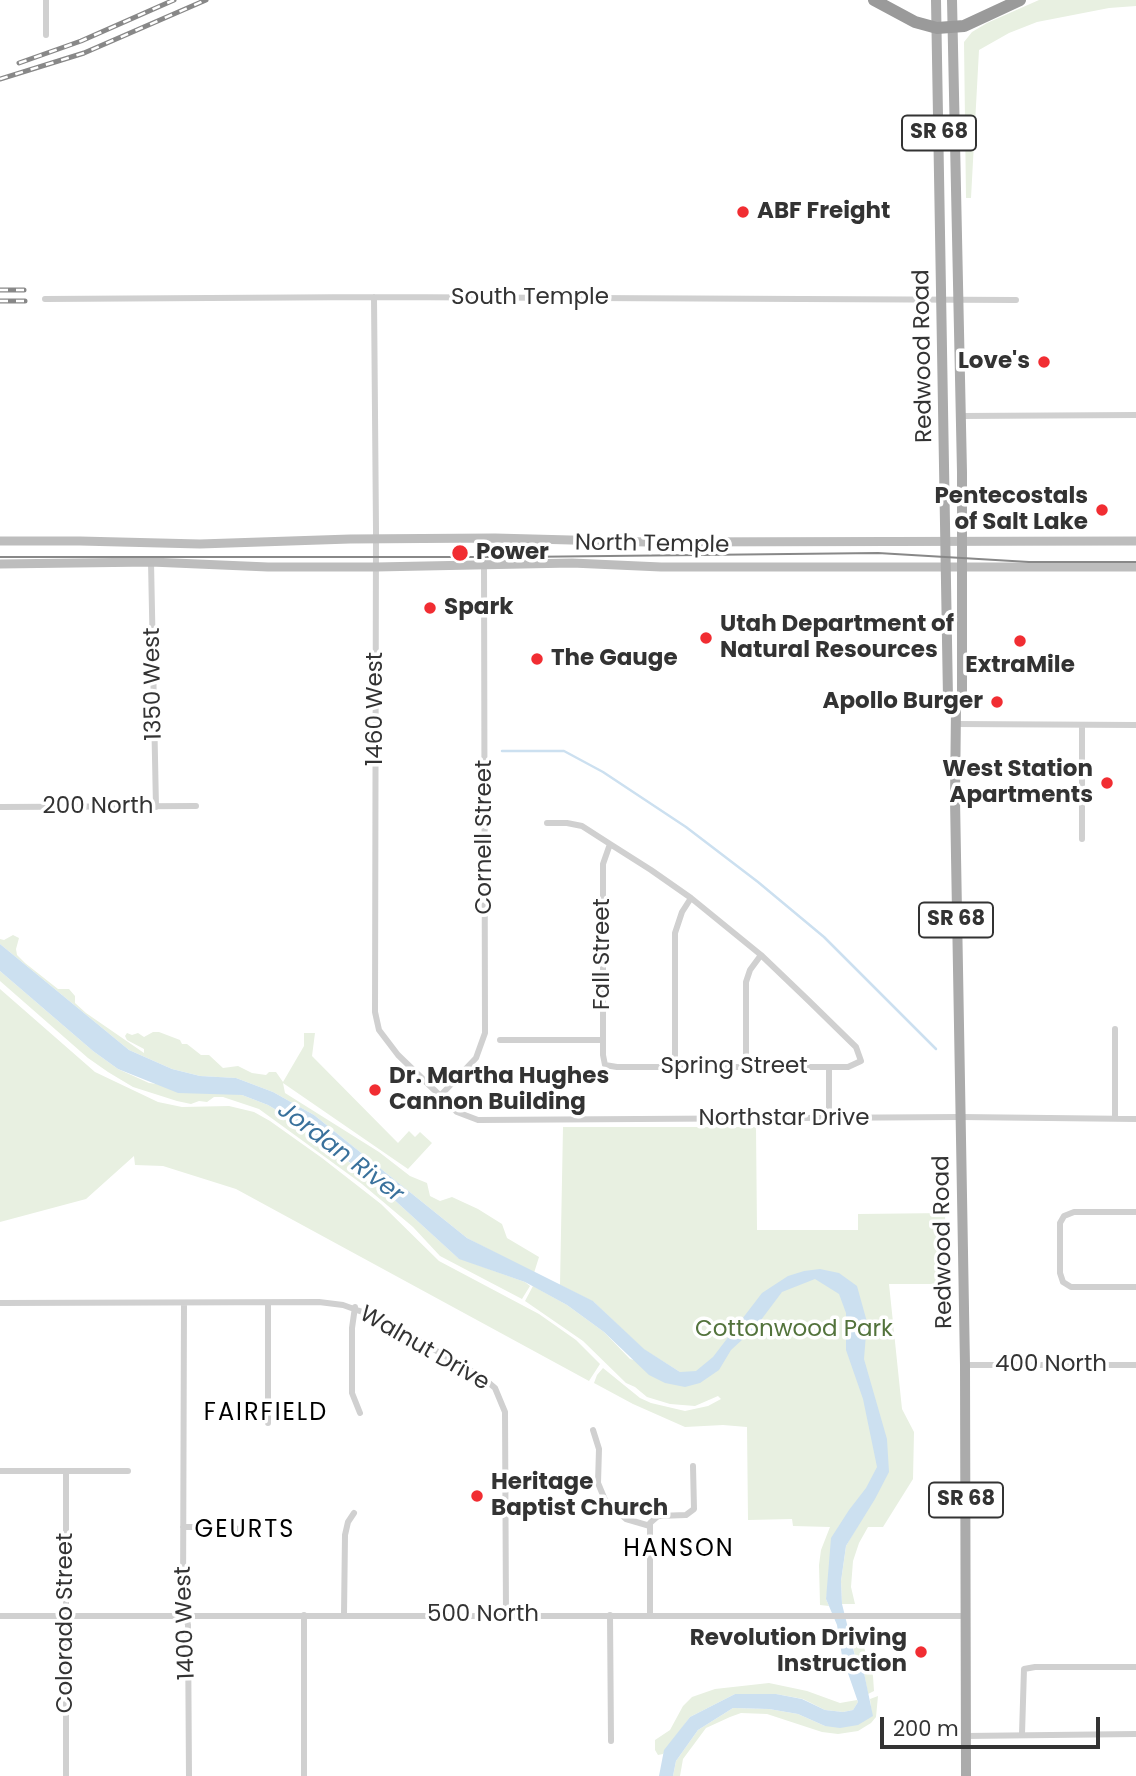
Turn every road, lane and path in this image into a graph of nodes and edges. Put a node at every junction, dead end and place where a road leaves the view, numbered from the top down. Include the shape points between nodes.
1 (46, 0) edge
2 (874, 0) edge
3 (936, 0) edge
4 (952, 0) edge
5 (1020, 0) edge
6 (937, 27) junction
7 (952, 27) junction
8 (46, 35) dead end
9 (374, 297) junction
10 (45, 299) dead end
11 (943, 299) junction
12 (958, 299) junction
13 (1016, 300) dead end
14 (1136, 415) edge
15 (961, 416) junction
16 (376, 539) junction
17 (0, 541) edge
18 (1136, 541) edge
19 (946, 542) junction
20 (962, 542) junction
21 (151, 562) junction
22 (484, 563) junction
23 (0, 564) edge
24 (947, 566) junction
25 (376, 567) junction
26 (961, 567) junction
27 (1136, 567) edge
28 (956, 708) junction
29 (956, 724) junction
30 (1082, 725) junction
31 (1136, 725) edge
32 (196, 806) dead end
33 (0, 807) edge
34 (156, 807) junction
35 (547, 823) dead end
36 (1082, 839) dead end
37 (610, 844) junction
38 (691, 898) junction
39 (761, 956) junction
40 (1115, 1029) dead end
41 (500, 1040) dead end
42 (603, 1040) junction
43 (606, 1065) joint
44 (675, 1067) junction
45 (746, 1067) junction
46 (829, 1067) junction
47 (440, 1096) junction
48 (961, 1117) junction
49 (830, 1118) junction
50 (1115, 1118) junction
51 (1136, 1119) edge
52 (1136, 1212) edge
53 (1136, 1287) edge
54 (0, 1303) edge
55 (184, 1303) junction
56 (268, 1303) junction
57 (355, 1307) junction
58 (965, 1365) junction
59 (1136, 1365) edge
60 (360, 1412) dead end
61 (268, 1423) dead end
62 (593, 1430) dead end
63 (693, 1466) dead end
64 (0, 1471) edge
65 (66, 1471) junction
66 (128, 1471) dead end
67 (354, 1513) dead end
68 (650, 1526) junction
69 (183, 1527) junction
70 (246, 1530) dead end
71 (66, 1615) junction
72 (186, 1615) junction
73 (304, 1615) junction
74 (344, 1615) junction
75 (506, 1615) junction
76 (610, 1615) junction
77 (650, 1615) junction
78 (0, 1616) edge
79 (966, 1616) junction
80 (1136, 1667) edge
81 (1022, 1734) junction
82 (1136, 1734) edge
83 (966, 1736) junction
84 (611, 1741) dead end
85 (66, 1776) edge
86 (189, 1776) edge
87 (304, 1776) edge
88 (966, 1776) edge

1 - 8 street
2 - 6 highway via 915,22
3 - 6 main road, Redwood Road / SR 68
4 - 7 main road, Redwood Road / SR 68
5 - 7 highway
6 - 7 highway
6 - 11 main road, Redwood Road / SR 68
7 - 12 main road, Redwood Road / SR 68
9 - 10 street, South Temple
9 - 11 street, South Temple
9 - 16 street, 1460 West
11 - 12 street, South Temple
11 - 19 main road, Redwood Road / SR 68
12 - 13 street, South Temple
12 - 15 main road, Redwood Road / SR 68
14 - 15 street
15 - 20 main road, Redwood Road / SR 68
16 - 17 main road, North Temple via 241,544
16 - 19 main road, North Temple
16 - 25 street, 1460 West
18 - 20 main road, North Temple
19 - 20 main road, North Temple
19 - 24 main road, Redwood Road / SR 68
20 - 26 main road, Redwood Road / SR 68
21 - 23 main road, North Temple
21 - 25 main road, North Temple
21 - 34 street, 1350 West
22 - 24 main road, North Temple
22 - 25 main road, North Temple
22 - 47 street, Cornell Street via 485,1033 476,1058
24 - 26 main road, North Temple
24 - 28 main road, Redwood Road / SR 68 via 948,698
25 - 47 street, 1460 West via 376,1021 389,1045
26 - 27 main road, North Temple
26 - 28 main road, Redwood Road / SR 68 via 962,699
28 - 29 main road, Redwood Road / SR 68
29 - 30 street
29 - 48 main road, Redwood Road / SR 68
30 - 31 street
30 - 36 street
32 - 34 street, 200 North
33 - 34 street, 200 North
35 - 37 street via 578,825
37 - 38 street
37 - 42 street, Fall Street via 603,864
38 - 39 street
38 - 44 street via 675,933
39 - 45 street via 746,982
39 - 46 street, Spring Street via 856,1047 861,1061
40 - 50 street
41 - 42 street
42 - 43 street, Fall Street
43 - 44 street, Spring Street
44 - 45 street, Spring Street
45 - 46 street, Spring Street
46 - 49 street
47 - 49 street, Northstar Drive via 457,1112 478,1120
48 - 49 street, Northstar Drive
48 - 50 street, Northstar Drive
48 - 58 main road, Redwood Road / SR 68
50 - 51 street, Northstar Drive
52 - 53 street via 1074,1212 1060,1223 1063,1282 1074,1287
54 - 55 street, Walnut Drive
55 - 56 street, Walnut Drive
55 - 69 street, 1400 West
56 - 57 street, Walnut Drive
56 - 61 street
57 - 60 street via 352,1393
57 - 75 street, Walnut Drive via 482,1377 500,1395 506,1420
58 - 59 street, 400 North
58 - 79 main road, Redwood Road / SR 68
62 - 68 street via 599,1443 598,1483 605,1500 626,1519
63 - 68 street via 694,1509 686,1515 658,1516
64 - 65 street
65 - 66 street
65 - 71 street, Colorado Street
67 - 74 street via 345,1535
68 - 77 street
69 - 70 street
69 - 72 street, 1400 West
71 - 72 street, 500 North
71 - 78 street, 500 North
71 - 85 street, Colorado Street
72 - 73 street, 500 North
72 - 86 street, 1400 West
73 - 74 street, 500 North
73 - 87 street
74 - 75 street, 500 North
75 - 76 street, 500 North
76 - 77 street, 500 North
76 - 84 street
77 - 79 street, 500 North
79 - 83 main road, Redwood Road / SR 68
80 - 81 street via 1024,1670
81 - 82 street
81 - 83 street
83 - 88 main road, Redwood Road / SR 68

